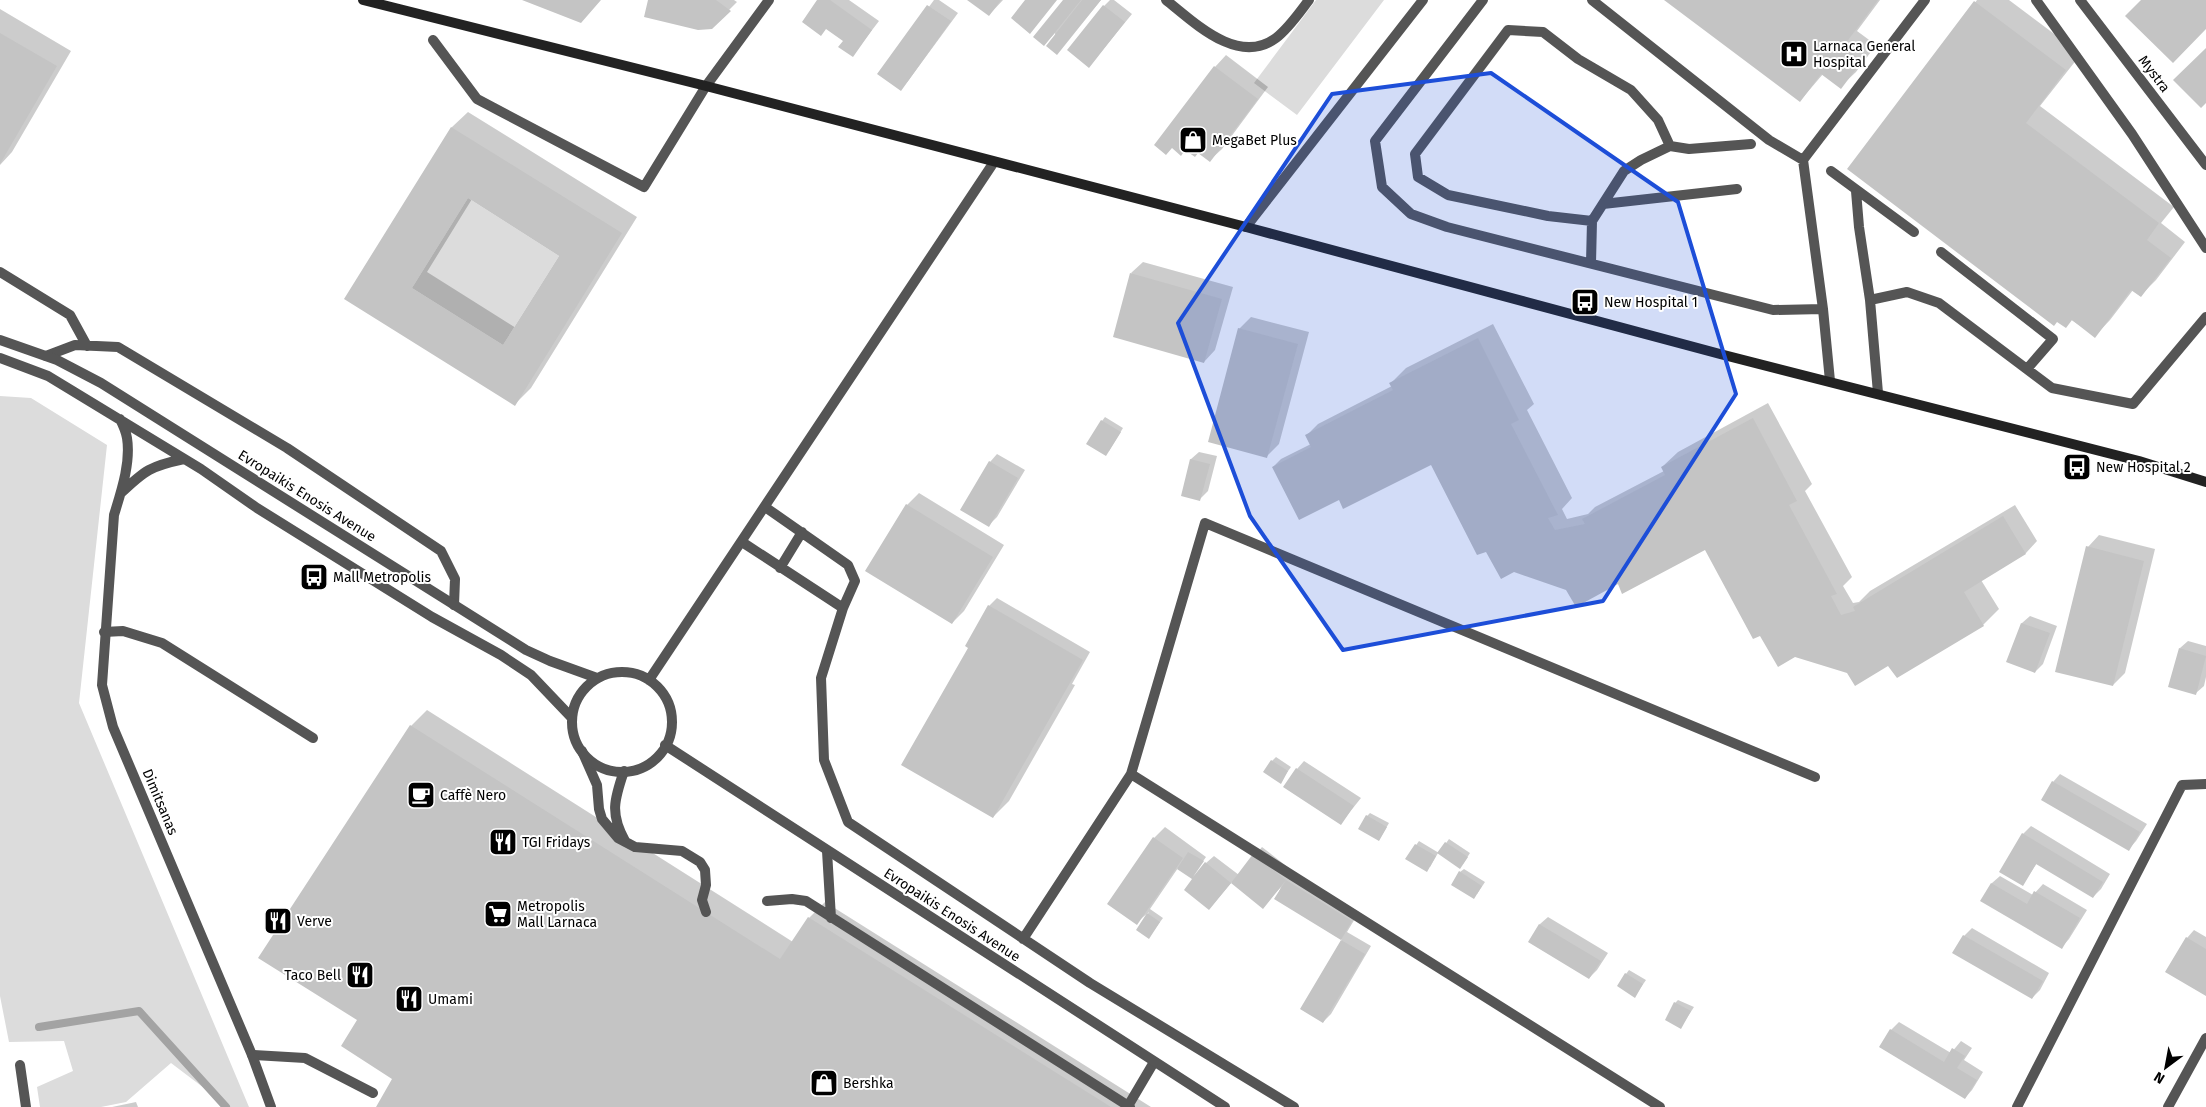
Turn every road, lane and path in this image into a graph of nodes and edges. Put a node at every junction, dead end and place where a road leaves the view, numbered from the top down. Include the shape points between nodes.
1 (363, 0) edge
2 (769, 0) edge
3 (1166, 0) edge
4 (1309, 0) edge
5 (1423, 0) edge
6 (1483, 0) edge
7 (1592, 0) edge
8 (1925, 0) edge
9 (2036, 0) edge
10 (2080, 0) edge
11 (433, 40) dead end
12 (706, 86) junction
13 (1752, 144) dead end
14 (1670, 146) junction
15 (1803, 160) junction
16 (994, 162) junction
17 (2206, 165) edge
18 (1831, 171) dead end
19 (1737, 189) dead end
20 (1856, 191) junction
21 (1603, 204) junction
22 (1592, 221) junction
23 (1246, 227) junction
24 (1914, 232) dead end
25 (2206, 248) edge
26 (1941, 252) dead end
27 (1591, 263) junction
28 (0, 272) edge
29 (1870, 300) junction
30 (1823, 309) junction
31 (2206, 317) edge
32 (0, 340) edge
33 (87, 346) junction
34 (46, 356) junction
35 (0, 358) edge
36 (2027, 370) junction
37 (1830, 381) junction
38 (1878, 392) junction
39 (120, 419) junction
40 (184, 459) junction
41 (2206, 482) edge
42 (121, 492) junction
43 (765, 508) junction
44 (802, 532) junction
45 (742, 542) junction
46 (780, 568) junction
47 (454, 604) junction
48 (843, 608) junction
49 (104, 632) junction
50 (597, 678) junction
51 (649, 680) junction
52 (572, 718) junction
53 (313, 738) dead end
54 (665, 745) junction
55 (582, 751) junction
56 (624, 772) junction
57 (1131, 774) junction
58 (1815, 777) dead end
59 (2206, 784) edge
60 (626, 842) junction
61 (827, 851) junction
62 (767, 901) dead end
63 (706, 912) dead end
64 (831, 918) junction
65 (1023, 939) junction
66 (2206, 1038) edge
67 (252, 1055) junction
68 (1154, 1062) junction
69 (20, 1065) dead end
70 (373, 1093) dead end
71 (1129, 1106) edge
72 (26, 1107) edge
73 (271, 1107) edge
74 (1225, 1107) edge
75 (1294, 1107) edge
76 (1660, 1107) edge
77 (2017, 1107) edge
78 (2168, 1107) edge

1 - 12 street
2 - 12 street
3 - 4 street via 1211,34 1238,47 1258,47 1276,38
5 - 23 street
6 - 27 street via 1375,142 1382,187 1411,214 1447,227
7 - 15 street via 1769,140
8 - 15 street
9 - 25 street via 2132,134
10 - 17 street, Mystra
11 - 12 street via 477,99 644,187
12 - 16 street
13 - 14 street via 1689,150
14 - 21 street via 1624,171
14 - 22 street via 1658,120 1630,90 1543,32 1508,30 1415,154 1418,177 1448,195 1548,216
15 - 30 street
16 - 23 street
16 - 43 street
18 - 20 street
19 - 21 street
20 - 24 street
20 - 29 street
21 - 22 street
22 - 27 street
23 - 37 street
26 - 36 street via 2053,339
27 - 30 street via 1773,310
28 - 33 street via 70,315
29 - 36 street via 1907,292 1939,303
29 - 38 street
30 - 37 street
31 - 36 street via 2132,404 2052,388
32 - 34 street, Evropaikis Enosis Avenue
33 - 34 street via 75,345
33 - 47 street via 118,347 287,448 441,551 455,579
34 - 47 street, Evropaikis Enosis Avenue via 100,383
35 - 39 street via 48,376
37 - 38 street
38 - 41 street via 2139,461
39 - 40 street
39 - 42 street, Dimitsanas via 127,437
40 - 42 street, Dimitsanas via 142,472
40 - 52 street via 432,617 501,655 531,676
42 - 49 street, Dimitsanas via 114,515
43 - 44 street
43 - 45 street
44 - 46 street
44 - 48 street via 848,565 855,581
45 - 46 street
45 - 51 street
46 - 48 street
47 - 50 street, Evropaikis Enosis Avenue via 526,650
48 - 65 street via 821,678 824,760 848,822
49 - 53 street via 123,631 162,643
49 - 67 street, Dimitsanas via 102,685 113,727
50 - 51 street via 616,672 633,673
50 - 52 street via 576,701
51 - 54 street via 661,690 672,720
52 - 55 street via 574,736
54 - 56 street via 653,761 639,769
54 - 61 street, Evropaikis Enosis Avenue
55 - 56 street via 594,763 608,770
55 - 60 street via 597,785 602,819
56 - 60 street via 614,811
57 - 58 street via 1205,523
57 - 65 street
57 - 76 street
59 - 77 street via 2182,785
60 - 63 street via 642,848 682,851 700,862 705,870 702,900
61 - 64 street
61 - 68 street, Evropaikis Enosis Avenue
62 - 64 street via 792,899 806,902
64 - 71 street
65 - 75 street
66 - 78 street
67 - 70 street via 305,1058
67 - 73 street, Dimitsanas
68 - 71 street
68 - 74 street, Evropaikis Enosis Avenue
69 - 72 street

